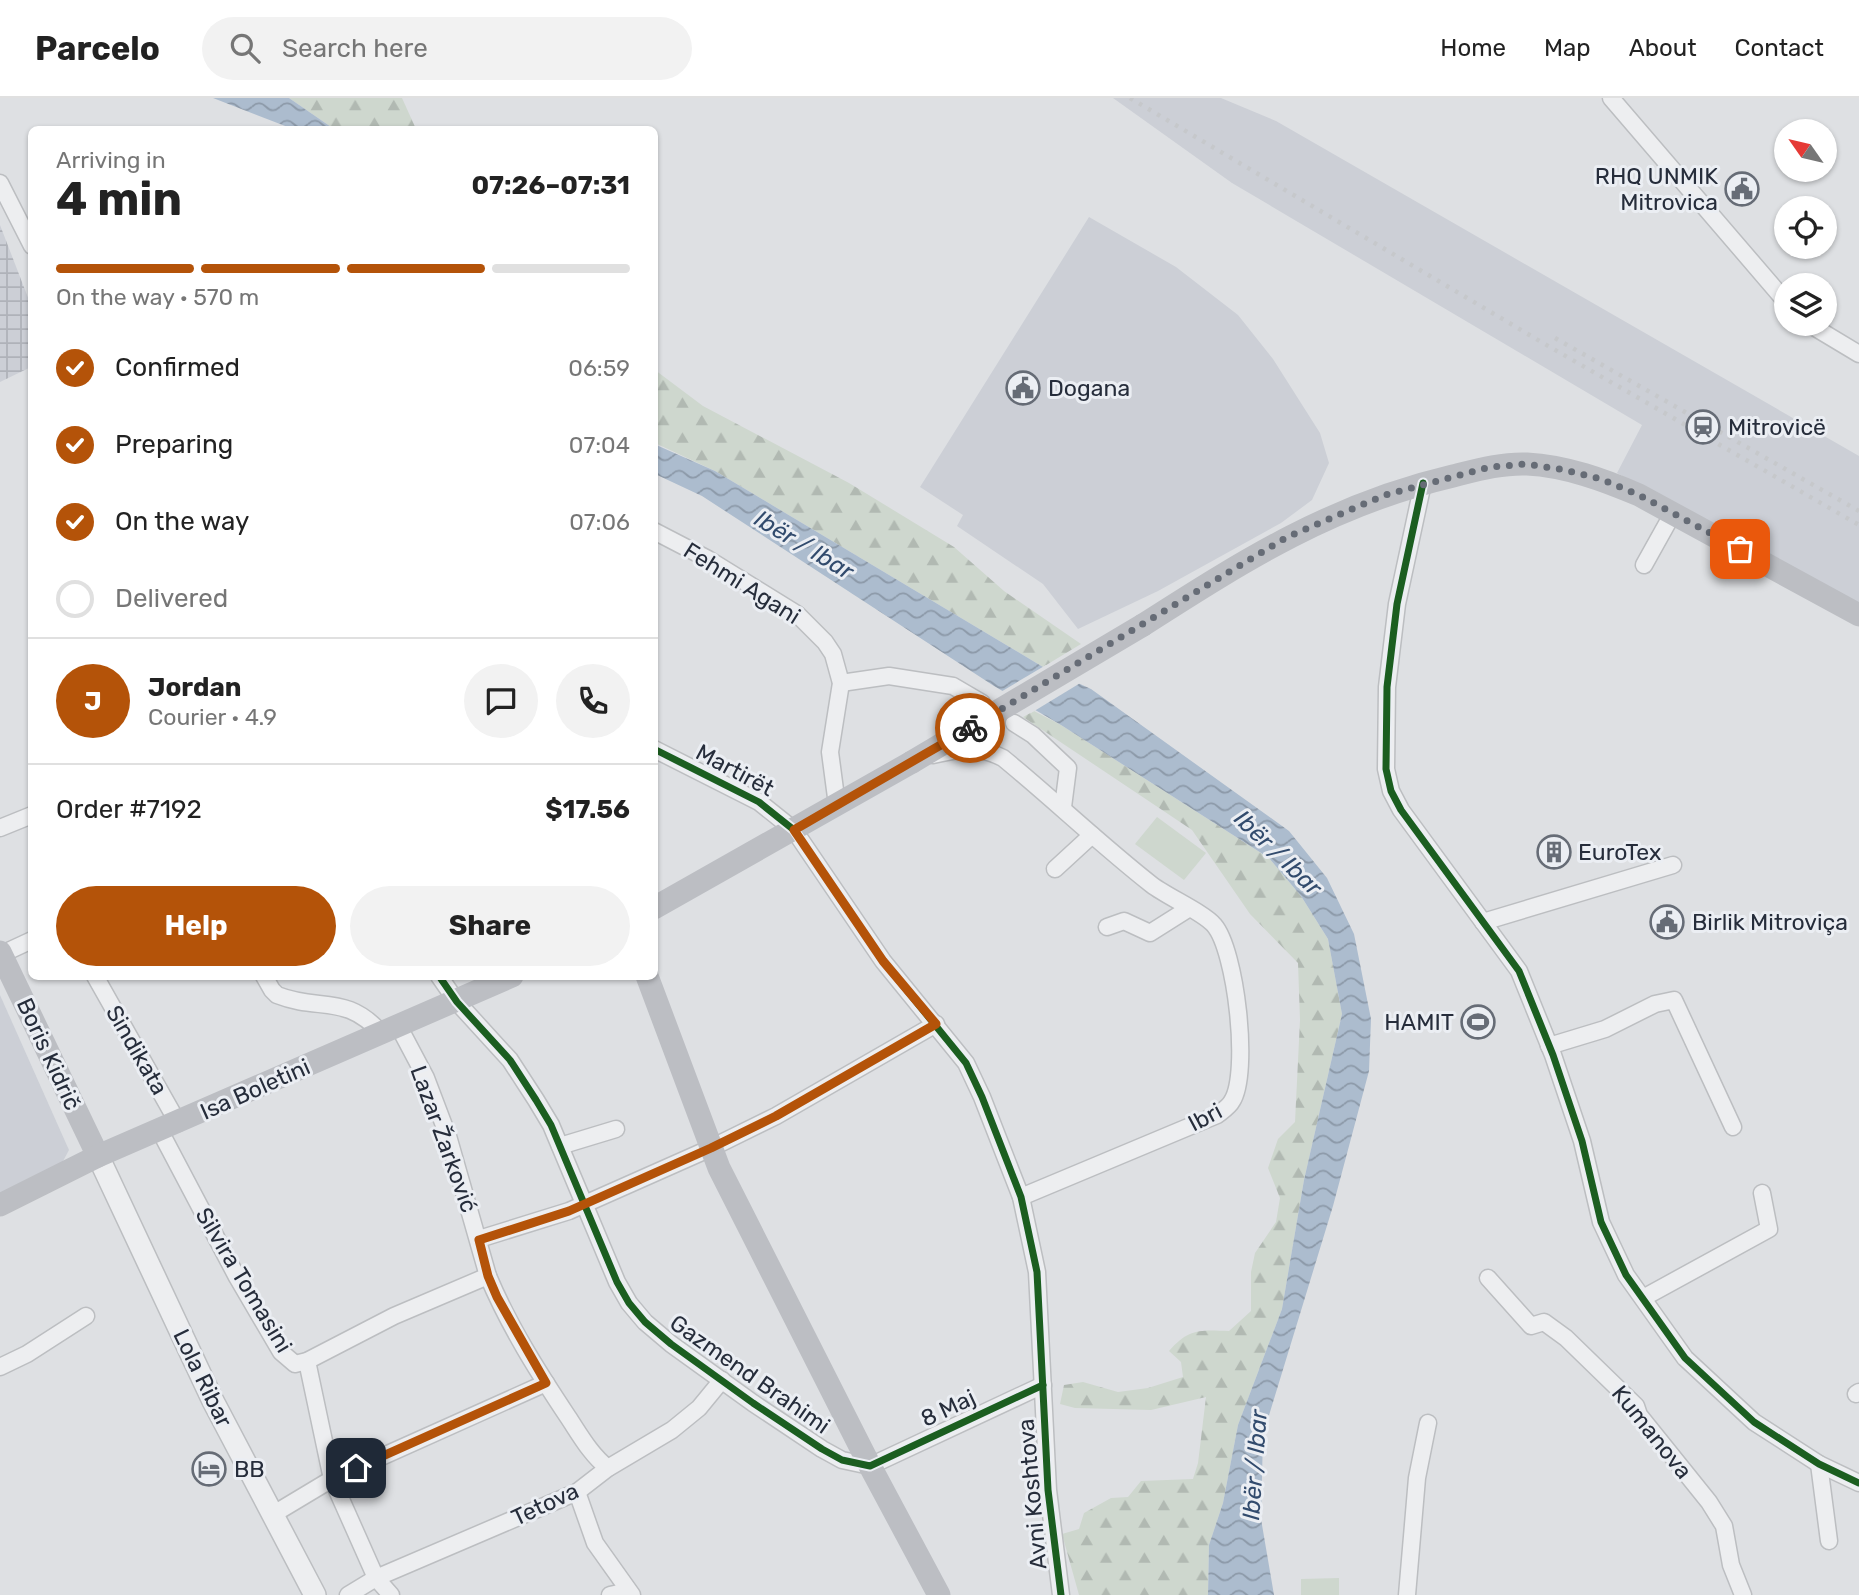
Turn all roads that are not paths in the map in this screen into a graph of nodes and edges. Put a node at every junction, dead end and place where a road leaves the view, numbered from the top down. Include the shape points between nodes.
1 (1611, 98) edge
2 (0, 183) edge
3 (28, 238) edge
4 (1774, 288) edge
5 (1829, 336) edge
6 (1859, 354) edge
7 (1423, 483) junction
8 (1673, 513) junction
9 (658, 533) edge
10 (1644, 565) dead end
11 (1859, 615) edge
12 (841, 682) junction
13 (982, 703) dead end
14 (1014, 723) dead end
15 (658, 751) edge
16 (912, 762) junction
17 (837, 805) junction
18 (1063, 807) junction
19 (28, 817) edge
20 (0, 828) edge
21 (794, 830) junction
22 (1092, 835) junction
23 (1673, 865) dead end
24 (1055, 869) dead end
25 (658, 906) edge
26 (1188, 909) junction
27 (1483, 922) junction
28 (1107, 927) dead end
29 (28, 942) edge
30 (1, 953) edge
31 (97, 980) edge
32 (266, 980) edge
33 (442, 980) edge
34 (504, 980) edge
35 (648, 980) edge
36 (457, 1002) junction
37 (936, 1024) junction
38 (391, 1031) junction
39 (1549, 1046) junction
40 (169, 1127) junction
41 (1733, 1128) dead end
42 (616, 1129) dead end
43 (560, 1146) junction
44 (711, 1148) junction
45 (98, 1156) junction
46 (1762, 1193) dead end
47 (1021, 1197) junction
48 (584, 1204) junction
49 (0, 1205) edge
50 (479, 1240) junction
51 (488, 1276) junction
52 (1488, 1278) dead end
53 (1643, 1297) junction
54 (86, 1316) dead end
55 (307, 1361) junction
56 (0, 1367) edge
57 (722, 1381) junction
58 (546, 1383) junction
59 (1043, 1385) junction
60 (1428, 1423) dead end
61 (1819, 1464) junction
62 (870, 1466) junction
63 (608, 1468) junction
64 (332, 1479) junction
65 (1859, 1483) edge
66 (577, 1492) junction
67 (272, 1516) junction
68 (1829, 1541) dead end
69 (376, 1578) junction
70 (630, 1593) edge
71 (936, 1594) edge
72 (315, 1595) edge
73 (348, 1595) edge
74 (391, 1595) edge
75 (610, 1595) edge
76 (1061, 1595) edge
77 (1407, 1595) edge
78 (1743, 1595) edge

1 - 4 street
2 - 3 street
5 - 6 street
7 - 8 main road via 1490,467 1526,464 1601,479
7 - 16 main road, bridge via 1346,509 1287,537
7 - 27 street via 1391,640 1385,769 1401,810
8 - 10 street
8 - 11 main road
9 - 12 street, Fehmi Agani via 797,614 829,648
12 - 13 street via 889,676 953,686
12 - 17 street, Fehmi Agani via 830,752
14 - 18 street via 1068,768
15 - 21 street, Martirët via 759,802
16 - 17 main road
16 - 18 street, Ibri via 960,749 987,750
17 - 21 main road
18 - 22 street, Ibri
19 - 20 street
21 - 25 main road
21 - 37 street, Avni Koshtova via 883,961
22 - 24 street
22 - 26 street, Ibri
23 - 27 street
26 - 28 street via 1150,933 1124,921
26 - 47 street, Ibri via 1216,927 1226,950 1239,1017 1233,1100 1217,1115
27 - 39 street via 1519,971
29 - 30 street
30 - 45 main road, Boris Kidrič
31 - 40 street, Sindikata
32 - 38 street via 277,995 349,1009
33 - 36 street, Gazmend Brahimi
34 - 36 main road, Isa Boletini
35 - 44 main road
36 - 38 main road, Isa Boletini
36 - 43 street, Gazmend Brahimi via 510,1060
37 - 44 street
37 - 47 street, Avni Koshtova via 966,1063
38 - 40 main road, Isa Boletini
38 - 50 street, Lazar Žarković via 426,1078
39 - 41 street via 1674,1000
39 - 53 street via 1582,1141 1601,1222 1626,1275
40 - 45 main road, Isa Boletini
40 - 55 street, Silvira Tomasini via 237,1277 281,1352 295,1364
42 - 43 street
43 - 48 street, Gazmend Brahimi
44 - 48 street
44 - 62 main road
45 - 49 main road, Isa Boletini
45 - 67 street, Lola Ribar
46 - 53 street via 1769,1228
47 - 59 street, Avni Koshtova via 1037,1272
48 - 50 street
48 - 57 street, Gazmend Brahimi via 629,1303 671,1345
50 - 51 street, Lazar Žarković
51 - 55 street via 394,1316
51 - 58 street, Lazar Žarković
52 - 78 street, Kumanova via 1531,1326 1544,1322 1566,1338 1636,1406 1724,1526 1731,1565
53 - 61 street via 1685,1357 1755,1422
54 - 56 street
55 - 64 street, Silvira Tomasini
57 - 62 street, Gazmend Brahimi via 842,1460
57 - 63 street, Tetova via 672,1430
58 - 63 street, Lazar Žarković via 592,1453
58 - 64 street
59 - 62 street, 8 Maj
59 - 76 street, Avni Koshtova via 1048,1490
60 - 77 street via 1417,1478
61 - 65 street
61 - 68 street
62 - 71 main road
63 - 66 street, Tetova
64 - 67 street
64 - 69 street, Silvira Tomasini
66 - 69 street, Tetova
66 - 70 street via 596,1543
67 - 72 street, Lola Ribar
69 - 73 street, Tetova
69 - 74 street, Silvira Tomasini
70 - 75 street

